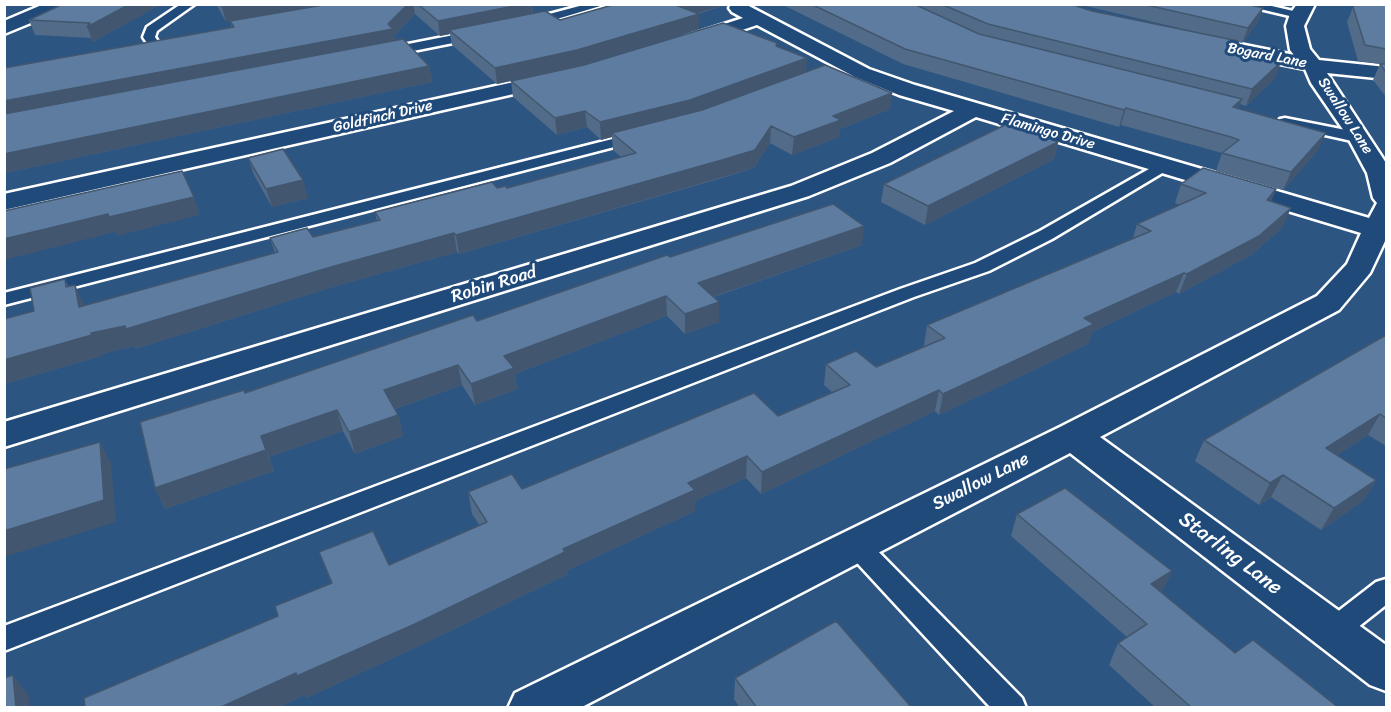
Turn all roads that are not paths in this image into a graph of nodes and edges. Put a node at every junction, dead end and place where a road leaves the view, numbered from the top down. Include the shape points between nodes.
1 (42, 4) edge
2 (61, 4) edge
3 (190, 4) edge
4 (731, 4) edge
5 (1244, 4) edge
6 (597, 5) edge
7 (1302, 10) edge
8 (758, 20) junction
9 (11, 25) edge
10 (519, 26) edge
11 (496, 31) edge
12 (1171, 36) edge
13 (176, 39) edge
14 (153, 43) junction
15 (130, 47) edge
16 (668, 48) edge
17 (370, 56) edge
18 (1313, 65) junction
19 (1386, 73) edge
20 (572, 75) edge
21 (973, 111) junction
22 (1268, 118) edge
23 (652, 134) edge
24 (1361, 138) junction
25 (1163, 166) junction
26 (4, 202) edge
27 (1384, 212) edge
28 (4, 299) edge
29 (4, 435) edge
30 (1073, 436) junction
31 (856, 545) junction
32 (1386, 591) edge
33 (1333, 631) junction
34 (4, 639) edge
35 (1386, 671) edge
36 (583, 696) edge
37 (532, 708) edge
38 (1011, 708) edge

1 - 9 street
2 - 9 street
3 - 14 lane via 151,30
4 - 8 street, Flamingo Drive
5 - 7 lane
6 - 10 lane
7 - 18 street, Swallow Lane via 1295,26 1300,50
8 - 16 street
8 - 21 street, Flamingo Drive via 836,69
11 - 17 lane
12 - 18 street, Bogard Lane
13 - 14 street
14 - 15 street
18 - 19 street, Bogard Lane
18 - 24 street, Swallow Lane
20 - 26 street, Goldfinch Drive
21 - 25 street, Flamingo Drive
21 - 29 street, Robin Road via 881,158 800,191
22 - 24 lane
23 - 28 lane
24 - 27 street, Swallow Lane via 1380,173
25 - 27 street, Flamingo Drive
25 - 34 lane via 1046,235 982,267
27 - 30 street, Swallow Lane via 1360,267 1328,303
30 - 31 street, Swallow Lane
30 - 33 street, Starling Lane
31 - 36 street, Swallow Lane
31 - 38 lane
32 - 33 lane
33 - 35 street, Starling Lane
36 - 37 street, Swallow Lane

